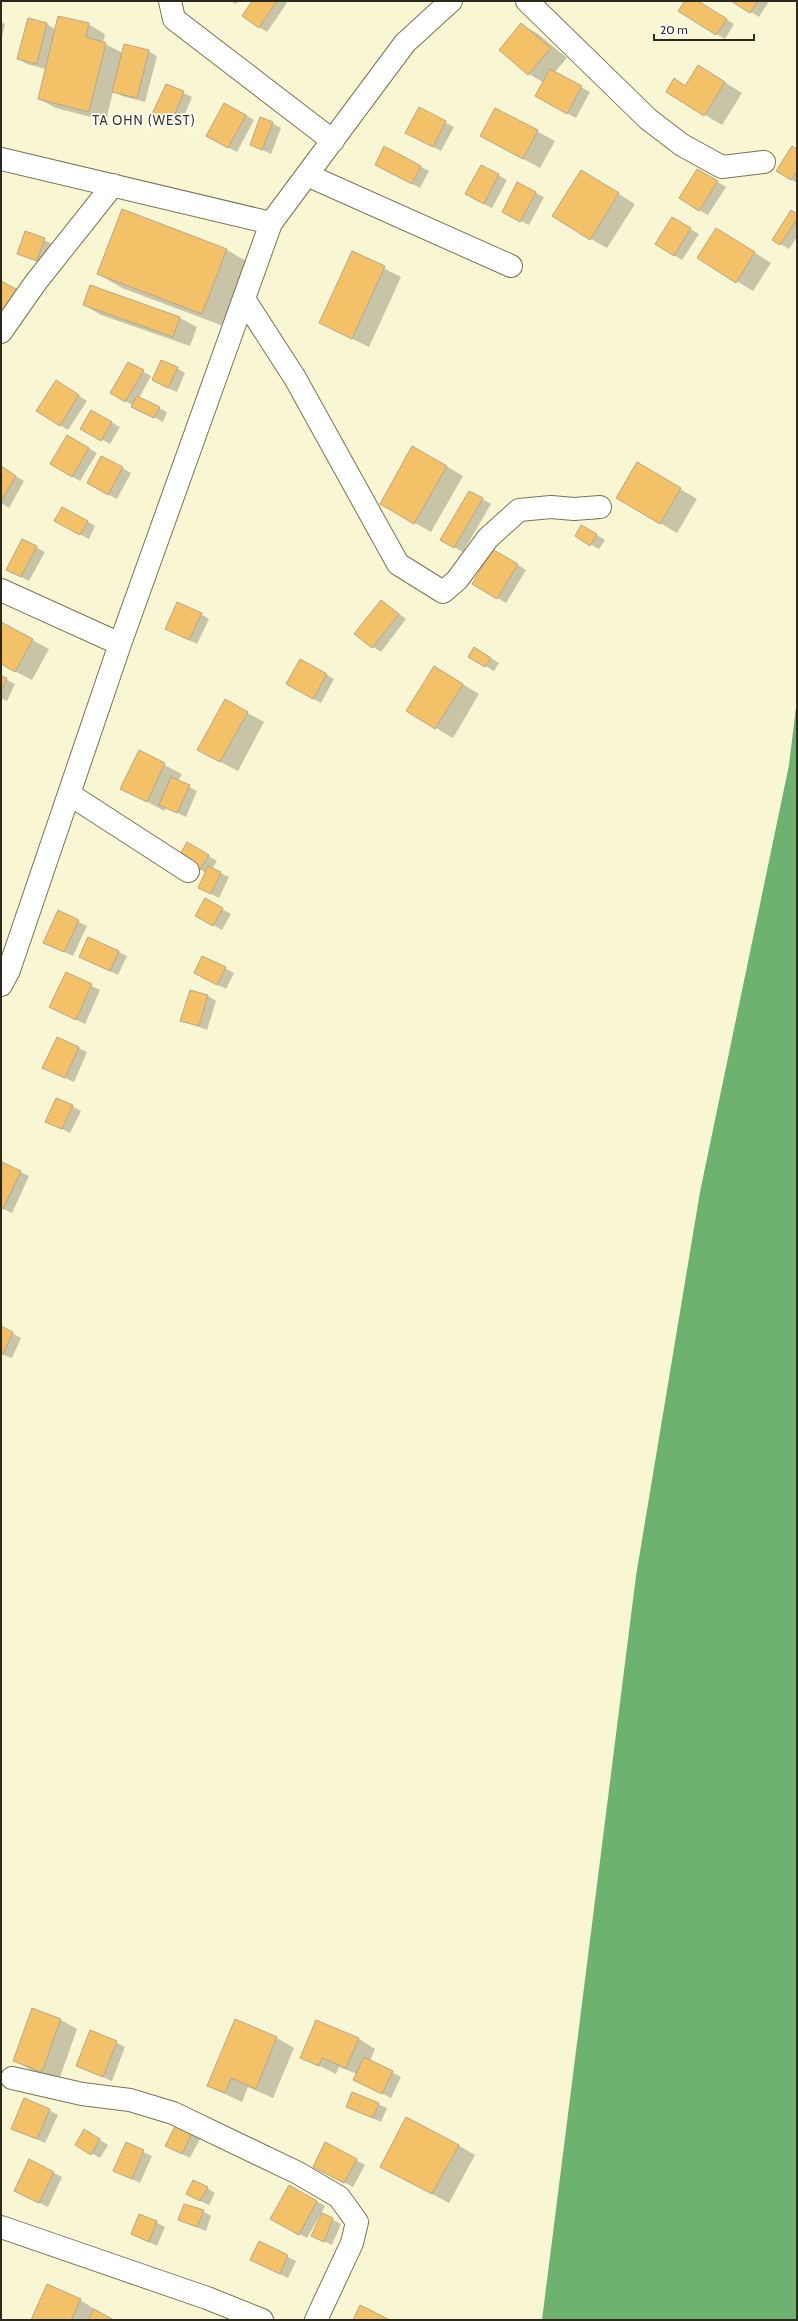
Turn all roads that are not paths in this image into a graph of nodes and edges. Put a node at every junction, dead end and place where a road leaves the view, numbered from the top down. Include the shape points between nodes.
1 (170, 1) edge
2 (451, 1) edge
3 (527, 1) edge
4 (333, 141) junction
5 (1, 159) edge
6 (764, 162) dead end
7 (307, 175) junction
8 (113, 185) junction
9 (271, 223) junction
10 (511, 266) dead end
11 (244, 299) junction
12 (1, 332) edge
13 (600, 507) dead end
14 (1, 590) edge
15 (120, 644) junction
16 (69, 794) junction
17 (188, 871) dead end
18 (1, 985) edge
19 (12, 2078) dead end
20 (1, 2227) edge
21 (262, 2320) edge
22 (316, 2320) edge

1 - 4 street via 174,19
2 - 4 street via 405,44
3 - 6 street via 648,119 682,145 722,167
4 - 7 street
5 - 8 street
7 - 9 street
7 - 10 street
8 - 9 street
8 - 12 street via 36,282
9 - 11 street
11 - 13 street via 296,378 398,564 444,592 457,580 488,538 519,510
11 - 15 street
14 - 15 street
15 - 16 street
16 - 17 street
16 - 18 street via 9,970
19 - 22 street via 82,2094 130,2100 173,2113 298,2173 339,2197 357,2222 352,2244
20 - 21 street via 207,2298

